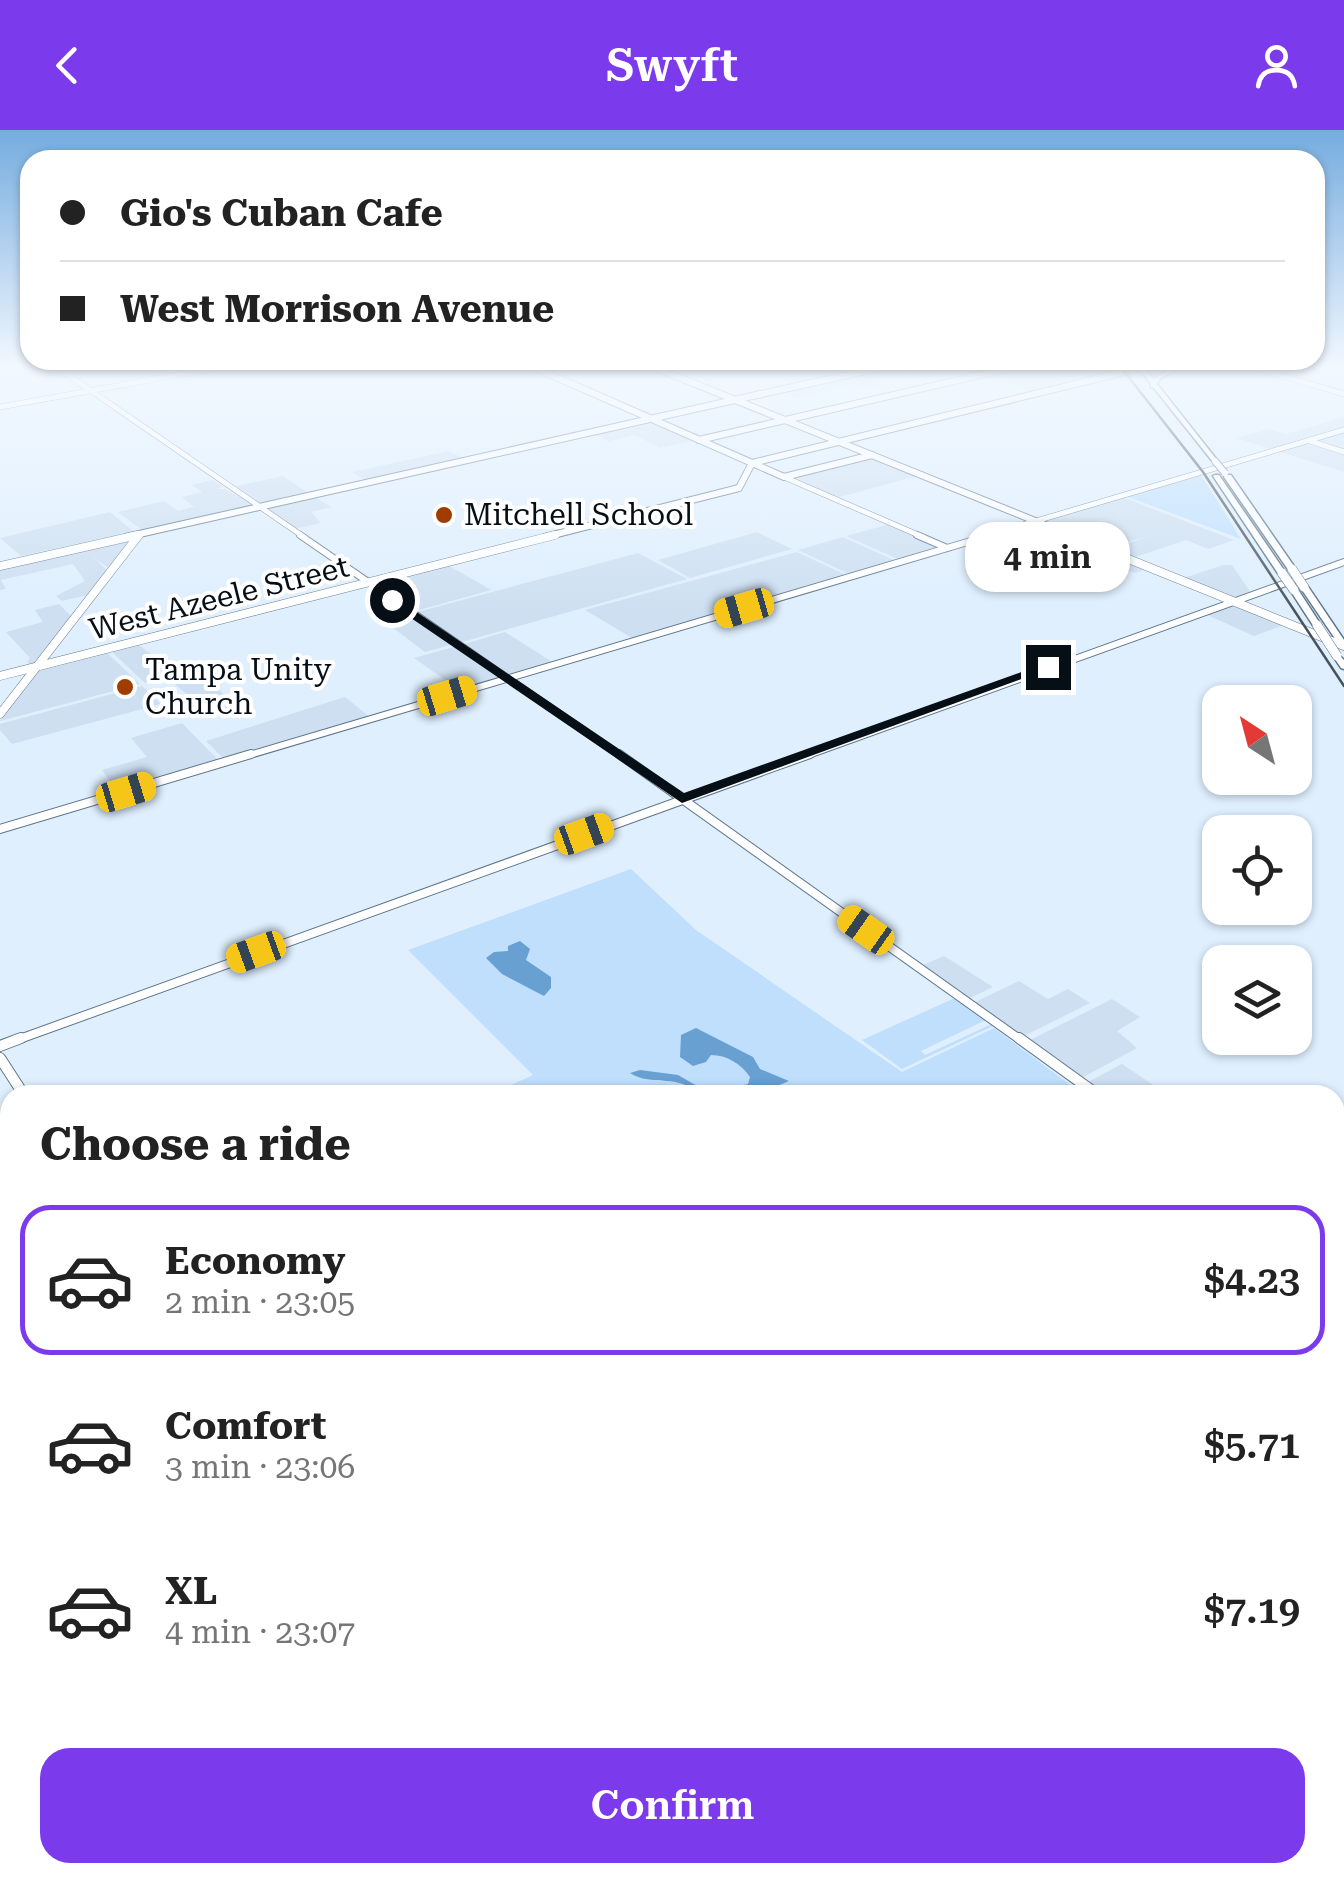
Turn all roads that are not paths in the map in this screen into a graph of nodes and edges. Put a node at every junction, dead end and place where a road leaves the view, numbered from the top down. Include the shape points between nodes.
1 (173, 448) edge
2 (517, 448) edge
3 (717, 448) edge
4 (812, 448) edge
5 (854, 448) edge
6 (1200, 448) edge
7 (1200, 448) edge
8 (1282, 448) edge
9 (872, 455) junction
10 (1211, 462) junction
11 (752, 463) junction
12 (784, 477) junction
13 (258, 506) junction
14 (1036, 521) junction
15 (184, 523) junction
16 (152, 530) junction
17 (131, 547) junction
18 (948, 548) junction
19 (1344, 562) edge
20 (0, 564) edge
21 (367, 583) junction
22 (1299, 588) junction
23 (1233, 601) junction
24 (1344, 646) edge
25 (1341, 661) edge
26 (35, 668) junction
27 (0, 676) edge
28 (507, 678) junction
29 (0, 714) edge
30 (682, 798) junction
31 (0, 829) edge
32 (188, 976) joint
33 (0, 1046) edge
34 (0, 1058) edge
35 (18, 1085) edge
36 (1084, 1085) edge

1 - 13 street
2 - 13 main road
3 - 11 main road
4 - 11 main road
5 - 9 main road
6 - 10 highway
7 - 10 highway
8 - 14 street
9 - 12 main road
9 - 14 main road
10 - 22 highway, bridge
11 - 12 main road
11 - 21 main road, West Azeele Street via 739,488
12 - 18 street
13 - 15 main road
13 - 21 street
14 - 18 street
14 - 23 main road
15 - 16 main road
15 - 17 main road
16 - 17 main road
16 - 20 main road
16 - 20 main road
17 - 26 main road
18 - 28 street
19 - 23 street
21 - 26 main road, West Azeele Street
21 - 28 street
22 - 24 highway
22 - 25 highway, bridge
23 - 24 main road
23 - 30 street
26 - 27 main road, West Azeele Street
26 - 29 main road
28 - 30 street
28 - 31 street
30 - 32 street
30 - 36 street
32 - 33 street
34 - 35 street

